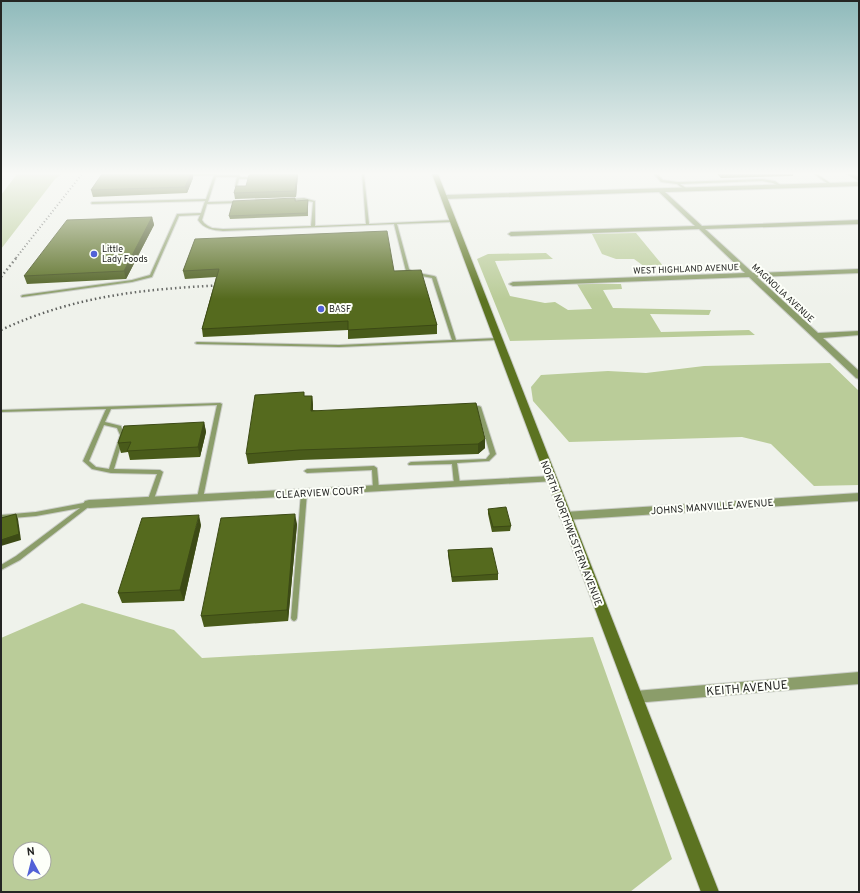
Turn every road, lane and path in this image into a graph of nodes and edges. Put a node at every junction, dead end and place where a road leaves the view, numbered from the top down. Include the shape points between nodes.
1 (178, 216) edge
2 (201, 216) edge
3 (313, 216) edge
4 (367, 216) edge
5 (450, 216) edge
6 (687, 216) edge
7 (452, 221) junction
8 (859, 222) edge
9 (395, 223) junction
10 (368, 224) junction
11 (313, 226) junction
12 (700, 228) junction
13 (511, 234) dead end
14 (859, 271) edge
15 (751, 275) junction
16 (513, 284) dead end
17 (22, 296) dead end
18 (859, 334) edge
19 (816, 336) junction
20 (497, 339) junction
21 (454, 341) junction
22 (197, 343) dead end
23 (859, 376) edge
24 (464, 407) edge
25 (109, 408) junction
26 (1, 412) edge
27 (104, 423) junction
28 (454, 462) junction
29 (411, 464) dead end
30 (111, 471) junction
31 (307, 471) dead end
32 (551, 479) junction
33 (457, 484) junction
34 (376, 488) junction
35 (304, 493) junction
36 (200, 498) junction
37 (859, 498) edge
38 (150, 502) junction
39 (88, 504) junction
40 (565, 516) junction
41 (1, 517) edge
42 (1, 568) edge
43 (294, 618) dead end
44 (859, 678) edge
45 (635, 697) junction
46 (710, 892) edge

1 - 17 lane via 151,276 132,281
2 - 11 lane via 200,220 203,224 221,230
3 - 11 lane
4 - 10 lane
5 - 7 street, NORTH NORTHWESTERN AVENUE
6 - 12 street, MAGNOLIA AVENUE
7 - 9 lane
7 - 20 street, NORTH NORTHWESTERN AVENUE
8 - 12 street
9 - 10 lane
9 - 21 lane via 407,270 434,278
10 - 11 lane
12 - 13 street
12 - 15 street, MAGNOLIA AVENUE
14 - 15 street, WEST HIGHLAND AVENUE
15 - 16 street, WEST HIGHLAND AVENUE
15 - 19 street, MAGNOLIA AVENUE
18 - 19 street
19 - 23 street, MAGNOLIA AVENUE
20 - 21 lane
20 - 32 street, NORTH NORTHWESTERN AVENUE
21 - 22 lane via 339,346
24 - 28 lane via 479,407 493,454 487,460
25 - 26 lane
25 - 27 lane
25 - 36 lane via 220,404
27 - 30 lane via 119,428 122,435
27 - 30 lane via 86,461 94,468
28 - 29 lane
28 - 33 lane
30 - 38 lane via 160,472
31 - 34 lane via 374,468
32 - 33 street, CLEARVIEW COURT
32 - 40 street, NORTH NORTHWESTERN AVENUE
33 - 34 street, CLEARVIEW COURT
34 - 35 street, CLEARVIEW COURT
35 - 36 street, CLEARVIEW COURT
35 - 43 lane
36 - 38 street, CLEARVIEW COURT
37 - 40 street, JOHNS MANVILLE AVENUE
38 - 39 street, CLEARVIEW COURT
39 - 41 lane via 36,514
39 - 42 lane via 18,558
40 - 45 street, NORTH NORTHWESTERN AVENUE
44 - 45 street, KEITH AVENUE
45 - 46 street, NORTH NORTHWESTERN AVENUE

